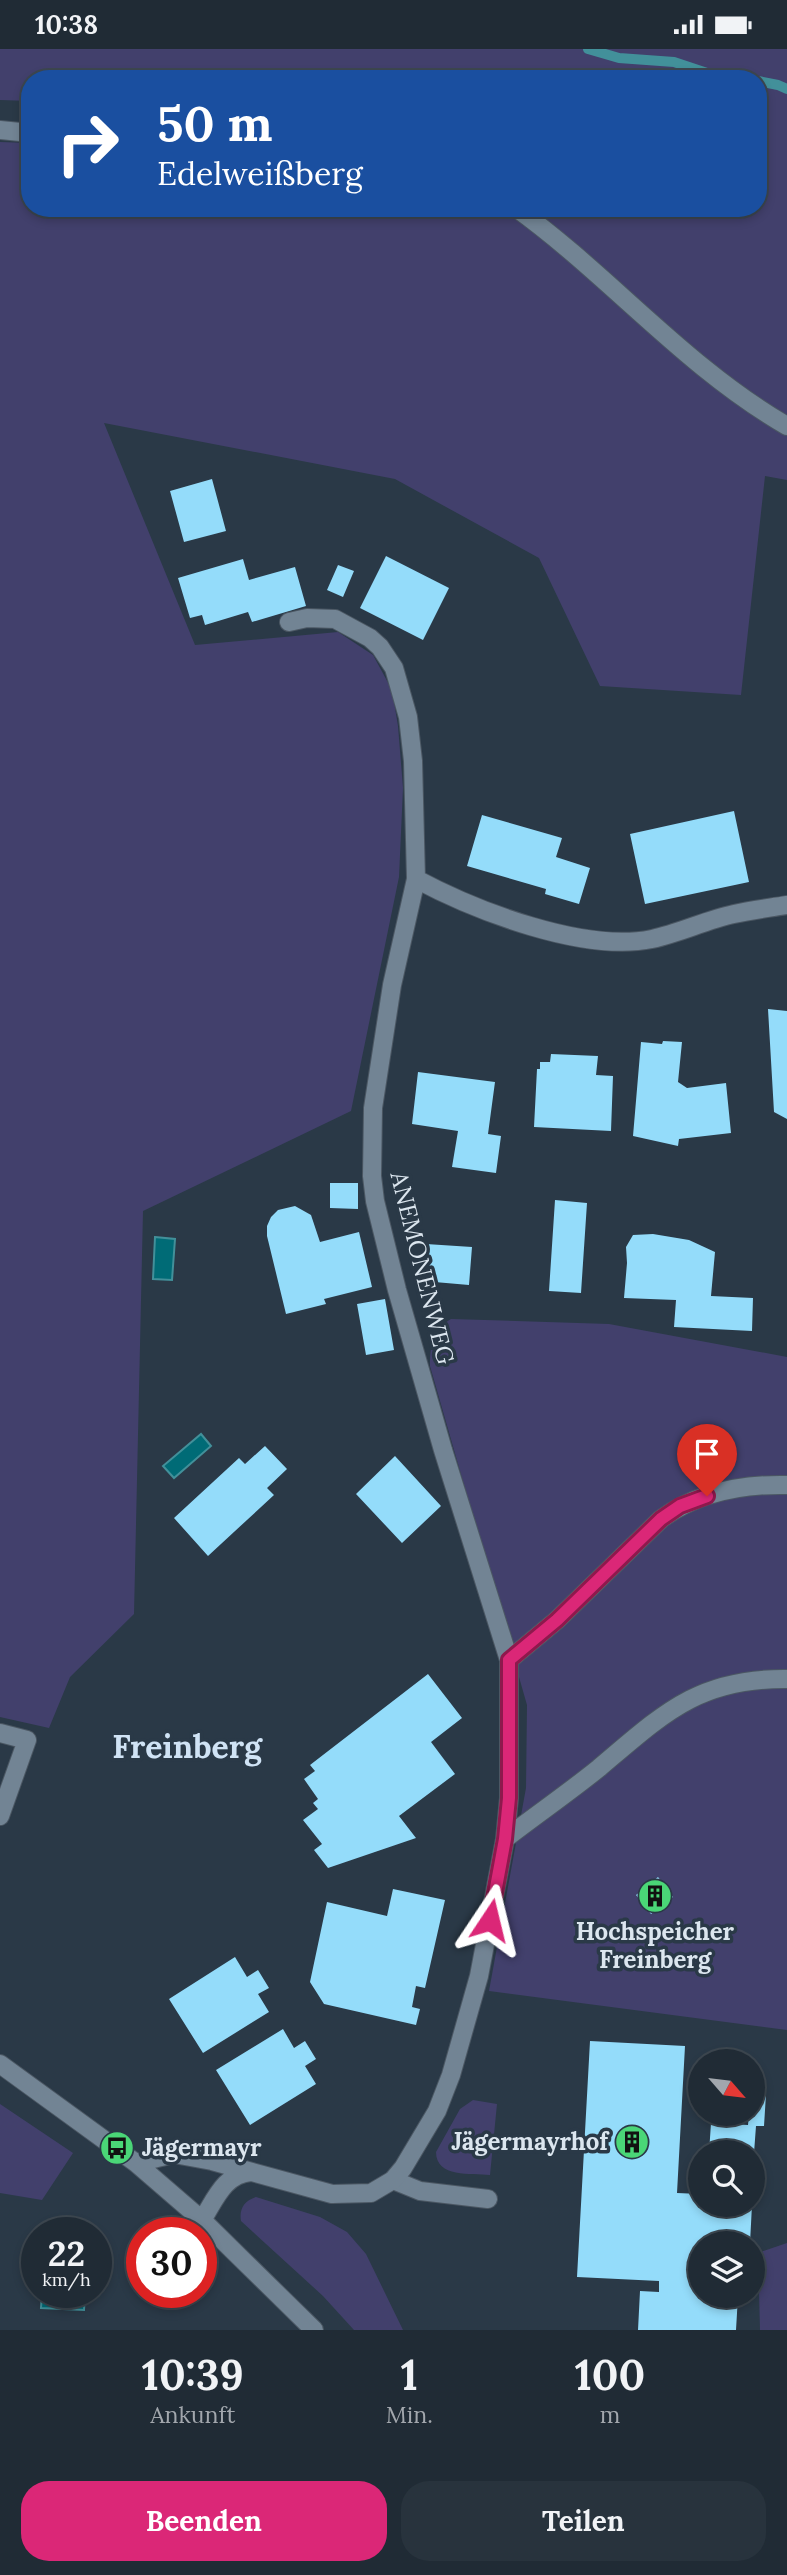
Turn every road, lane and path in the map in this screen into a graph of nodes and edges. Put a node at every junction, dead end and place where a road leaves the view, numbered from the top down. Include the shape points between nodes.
1 (0, 130) edge
2 (21, 132) edge
3 (528, 217) edge
4 (787, 426) edge
5 (289, 622) dead end
6 (416, 879) junction
7 (787, 905) edge
8 (787, 1485) edge
9 (509, 1660) junction
10 (787, 1679) edge
11 (0, 1733) edge
12 (0, 1816) edge
13 (505, 1839) junction
14 (0, 2064) edge
15 (136, 2162) junction
16 (253, 2172) junction
17 (393, 2180) junction
18 (488, 2199) dead end
19 (199, 2217) edge
20 (204, 2217) edge
21 (217, 2235) edge
22 (314, 2330) edge

1 - 2 street
3 - 4 street via 575,253 694,362
5 - 6 street, ANEMONENWEG via 320,617 349,625 380,647 394,668 408,717 413,761
6 - 7 street via 491,915 571,935 624,942
6 - 9 street, ANEMONENWEG via 392,985 373,1108 373,1189 443,1450
8 - 9 street via 736,1489 680,1506
9 - 13 street, ANEMONENWEG via 510,1787
10 - 13 street via 739,1682 682,1703
11 - 12 street via 27,1740
13 - 17 street, ANEMONENWEG via 479,1976 451,2075 438,2111
14 - 15 street
15 - 16 street via 174,2154
15 - 19 street
16 - 17 street via 332,2194 371,2193
16 - 20 street via 241,2173 224,2184
17 - 18 street via 420,2191
21 - 22 street

